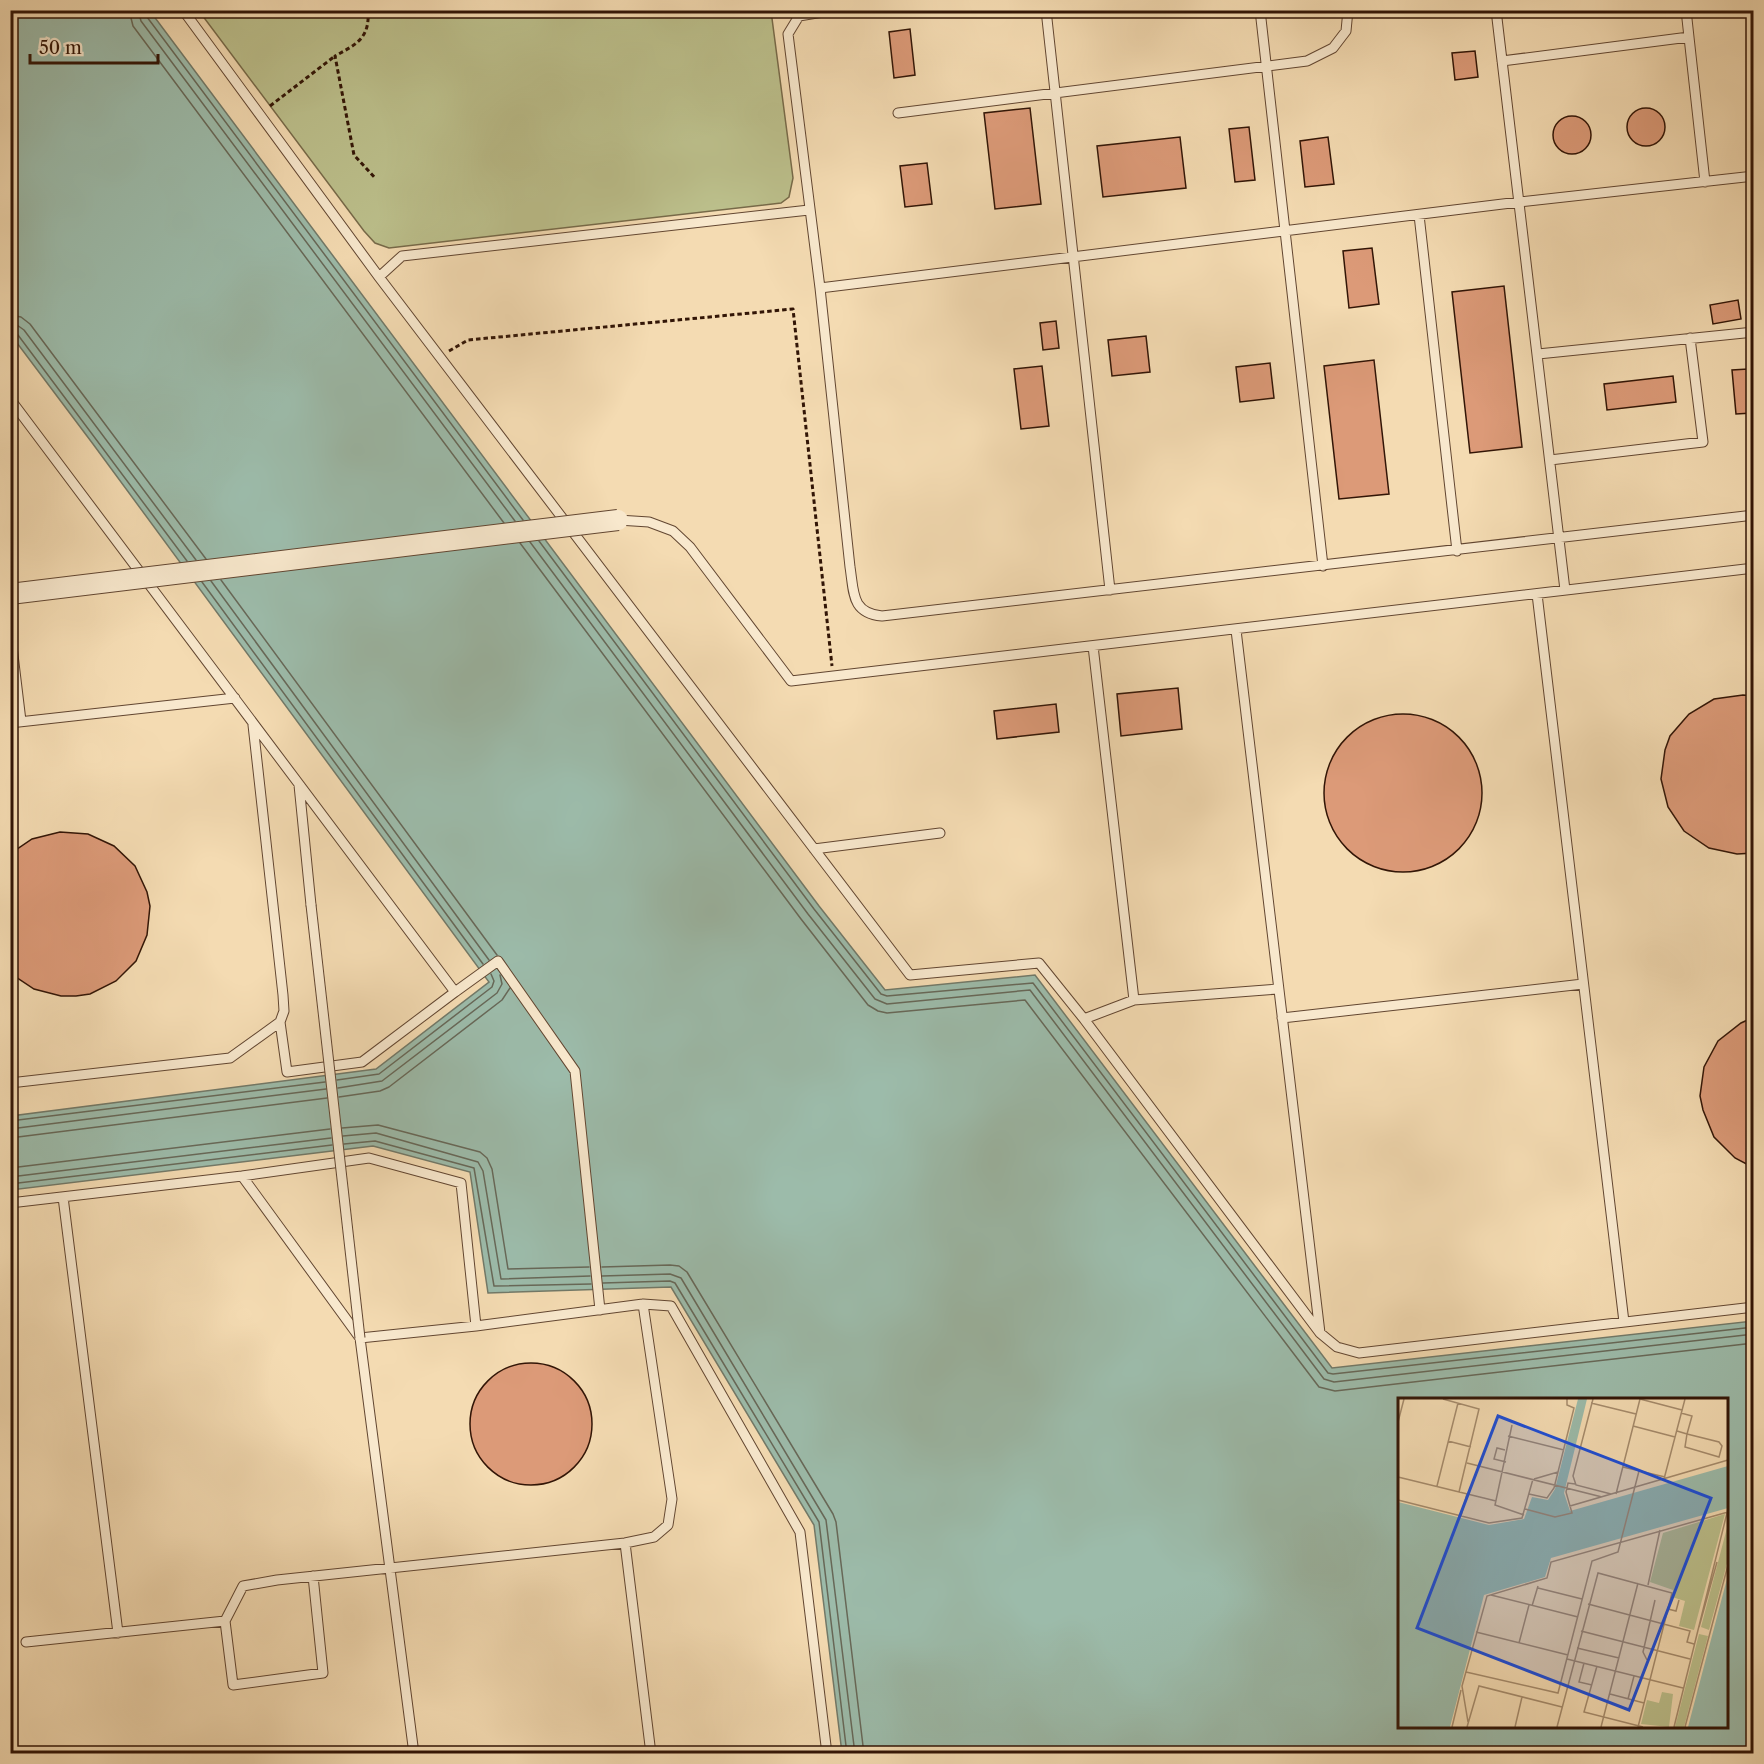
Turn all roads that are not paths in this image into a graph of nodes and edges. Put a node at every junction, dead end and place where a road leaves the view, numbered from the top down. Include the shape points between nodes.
1 (183, 10) edge
2 (835, 10) edge
3 (1046, 10) edge
4 (1260, 10) edge
5 (1348, 10) edge
6 (1497, 10) edge
7 (1686, 10) edge
8 (1689, 37) junction
9 (1502, 61) junction
10 (1265, 66) junction
11 (1055, 93) junction
12 (898, 113) dead end
13 (1754, 176) edge
14 (1705, 182) junction
15 (1519, 202) junction
16 (809, 210) junction
17 (1419, 215) junction
18 (1286, 232) junction
19 (1073, 257) junction
20 (379, 277) junction
21 (820, 288) junction
22 (1754, 332) edge
23 (1690, 339) junction
24 (1538, 354) junction
25 (10, 399) edge
26 (1550, 459) junction
27 (1754, 515) edge
28 (618, 520) joint
29 (1558, 539) junction
30 (1457, 551) junction
31 (1323, 566) junction
32 (1754, 568) edge
33 (1110, 590) junction
34 (1565, 590) junction
35 (10, 594) edge
36 (1537, 594) junction
37 (10, 630) edge
38 (1236, 630) junction
39 (1094, 646) junction
40 (235, 698) junction
41 (21, 721) junction
42 (253, 722) junction
43 (10, 723) edge
44 (299, 783) junction
45 (940, 833) dead end
46 (814, 849) junction
47 (1583, 984) junction
48 (1278, 989) junction
49 (455, 992) junction
50 (1134, 1000) junction
51 (1282, 1018) junction
52 (1084, 1019) junction
53 (280, 1022) junction
54 (10, 1083) edge
55 (242, 1176) junction
56 (63, 1197) junction
57 (10, 1203) edge
58 (643, 1304) junction
59 (1754, 1307) edge
60 (600, 1310) junction
61 (1624, 1322) junction
62 (476, 1326) junction
63 (1320, 1333) junction
64 (360, 1338) junction
65 (625, 1543) junction
66 (390, 1567) junction
67 (313, 1576) junction
68 (225, 1621) junction
69 (118, 1633) junction
70 (26, 1642) dead end
71 (827, 1753) edge
72 (414, 1754) edge
73 (651, 1754) edge
74 (813, 1754) edge

1 - 20 lane
2 - 16 lane via 799,16 788,34
3 - 11 lane
4 - 10 lane
5 - 10 lane via 1346,31 1333,48 1307,61
6 - 9 lane
7 - 8 lane
8 - 9 lane
8 - 14 lane
9 - 15 lane
10 - 11 lane
10 - 18 lane
11 - 12 lane
11 - 19 lane
13 - 14 lane
14 - 15 lane
15 - 17 lane
15 - 24 lane
16 - 20 lane via 402,256
16 - 21 lane
17 - 18 lane
17 - 30 lane
18 - 19 lane
18 - 31 lane
19 - 21 lane
19 - 33 lane
20 - 46 lane
21 - 33 lane via 850,567 860,609 882,616
22 - 23 lane
23 - 24 lane
23 - 26 lane via 1703,442
24 - 26 lane
25 - 40 lane
26 - 29 lane
27 - 29 lane
28 - 35 street, bridge
28 - 39 lane via 649,522 673,531 690,547 791,681
29 - 30 lane
29 - 34 lane
30 - 31 lane
31 - 33 lane
32 - 34 lane
34 - 36 lane
36 - 38 lane
36 - 47 lane
37 - 41 lane
38 - 39 lane
38 - 48 lane
39 - 50 lane
40 - 41 lane
40 - 42 lane
41 - 43 lane
42 - 44 lane
42 - 53 lane via 284,995
44 - 49 lane
44 - 64 lane, bridge
45 - 46 lane
46 - 52 lane via 910,975 1039,963
47 - 51 lane
47 - 61 lane
48 - 50 lane
48 - 51 lane
49 - 53 lane via 362,1062 287,1072
49 - 60 lane via 498,961 575,1071
50 - 52 lane
51 - 63 lane
52 - 63 lane
53 - 54 lane via 230,1058
55 - 56 lane
55 - 62 lane via 369,1158 461,1183
55 - 64 lane
56 - 57 lane
56 - 69 lane
58 - 60 lane
58 - 65 lane via 672,1499 668,1525 654,1538
58 - 71 lane via 671,1306 800,1532
59 - 61 lane
60 - 62 lane
61 - 63 lane via 1359,1353 1337,1347
62 - 64 lane
64 - 66 lane
65 - 66 lane
65 - 73 lane
66 - 67 lane
66 - 72 lane
67 - 68 lane via 243,1586
67 - 68 lane via 323,1673 234,1685
68 - 69 lane
69 - 70 lane
71 - 74 lane

